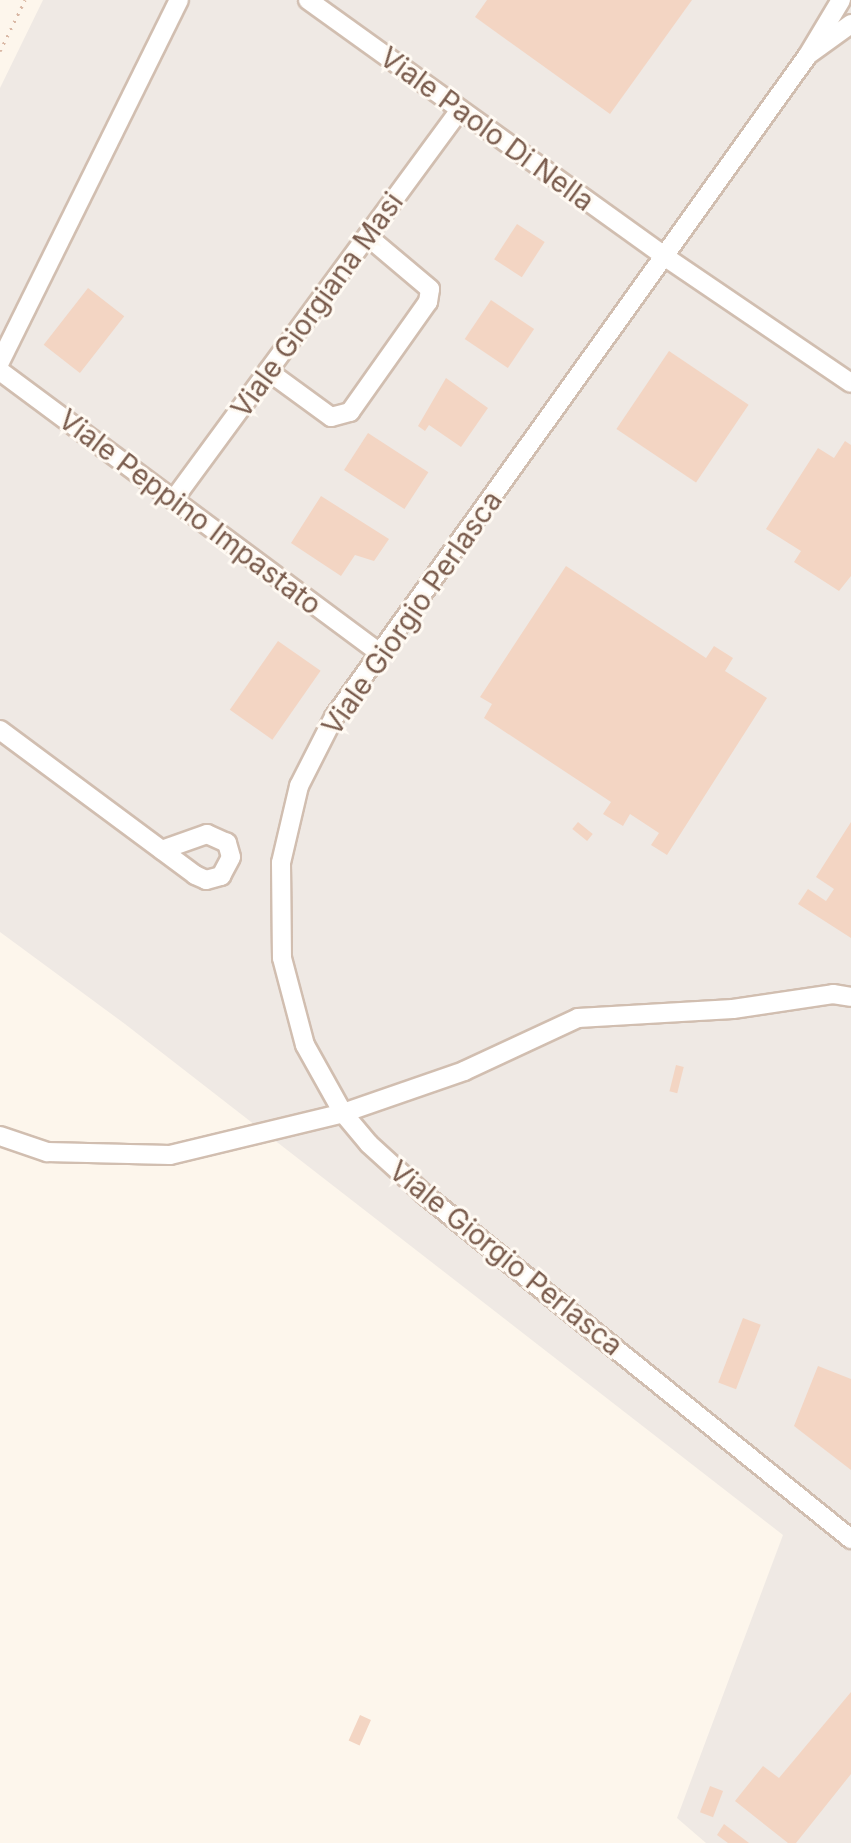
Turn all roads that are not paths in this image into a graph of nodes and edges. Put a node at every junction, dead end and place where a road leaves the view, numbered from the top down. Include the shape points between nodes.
1 (179, 0) edge
2 (308, 0) edge
3 (841, 0) edge
4 (851, 24) edge
5 (808, 55) junction
6 (460, 110) junction
7 (367, 236) junction
8 (667, 258) junction
9 (0, 362) edge
10 (0, 371) edge
11 (268, 371) junction
12 (851, 383) edge
13 (174, 499) junction
14 (380, 653) junction
15 (0, 730) edge
16 (162, 850) dead end
17 (851, 997) edge
18 (343, 1113) junction
19 (0, 1136) edge
20 (851, 1539) edge

1 - 9 street
2 - 6 street, Viale Paolo Di Nella
3 - 5 street, Viale Giorgio Perlasca
4 - 5 street, Viale Giorgio Perlasca
5 - 8 street, Viale Giorgio Perlasca
6 - 7 street, Viale Giorgiana Masi
6 - 8 street, Viale Paolo Di Nella
7 - 11 street, Viale Giorgiana Masi
7 - 11 street via 430,289 428,302 350,412 331,417
8 - 12 street, Viale Paolo Di Nella
8 - 14 street, Viale Giorgio Perlasca
10 - 13 street, Viale Peppino Impastato
11 - 13 street, Viale Giorgiana Masi
13 - 14 street, Viale Peppino Impastato
14 - 18 street, Viale Giorgio Perlasca via 334,717 299,786 281,863 286,972 305,1045
15 - 16 street
17 - 18 street via 833,994 733,1009 578,1018 464,1071
18 - 19 street via 170,1155 47,1152
18 - 20 street, Viale Giorgio Perlasca via 425,1195

